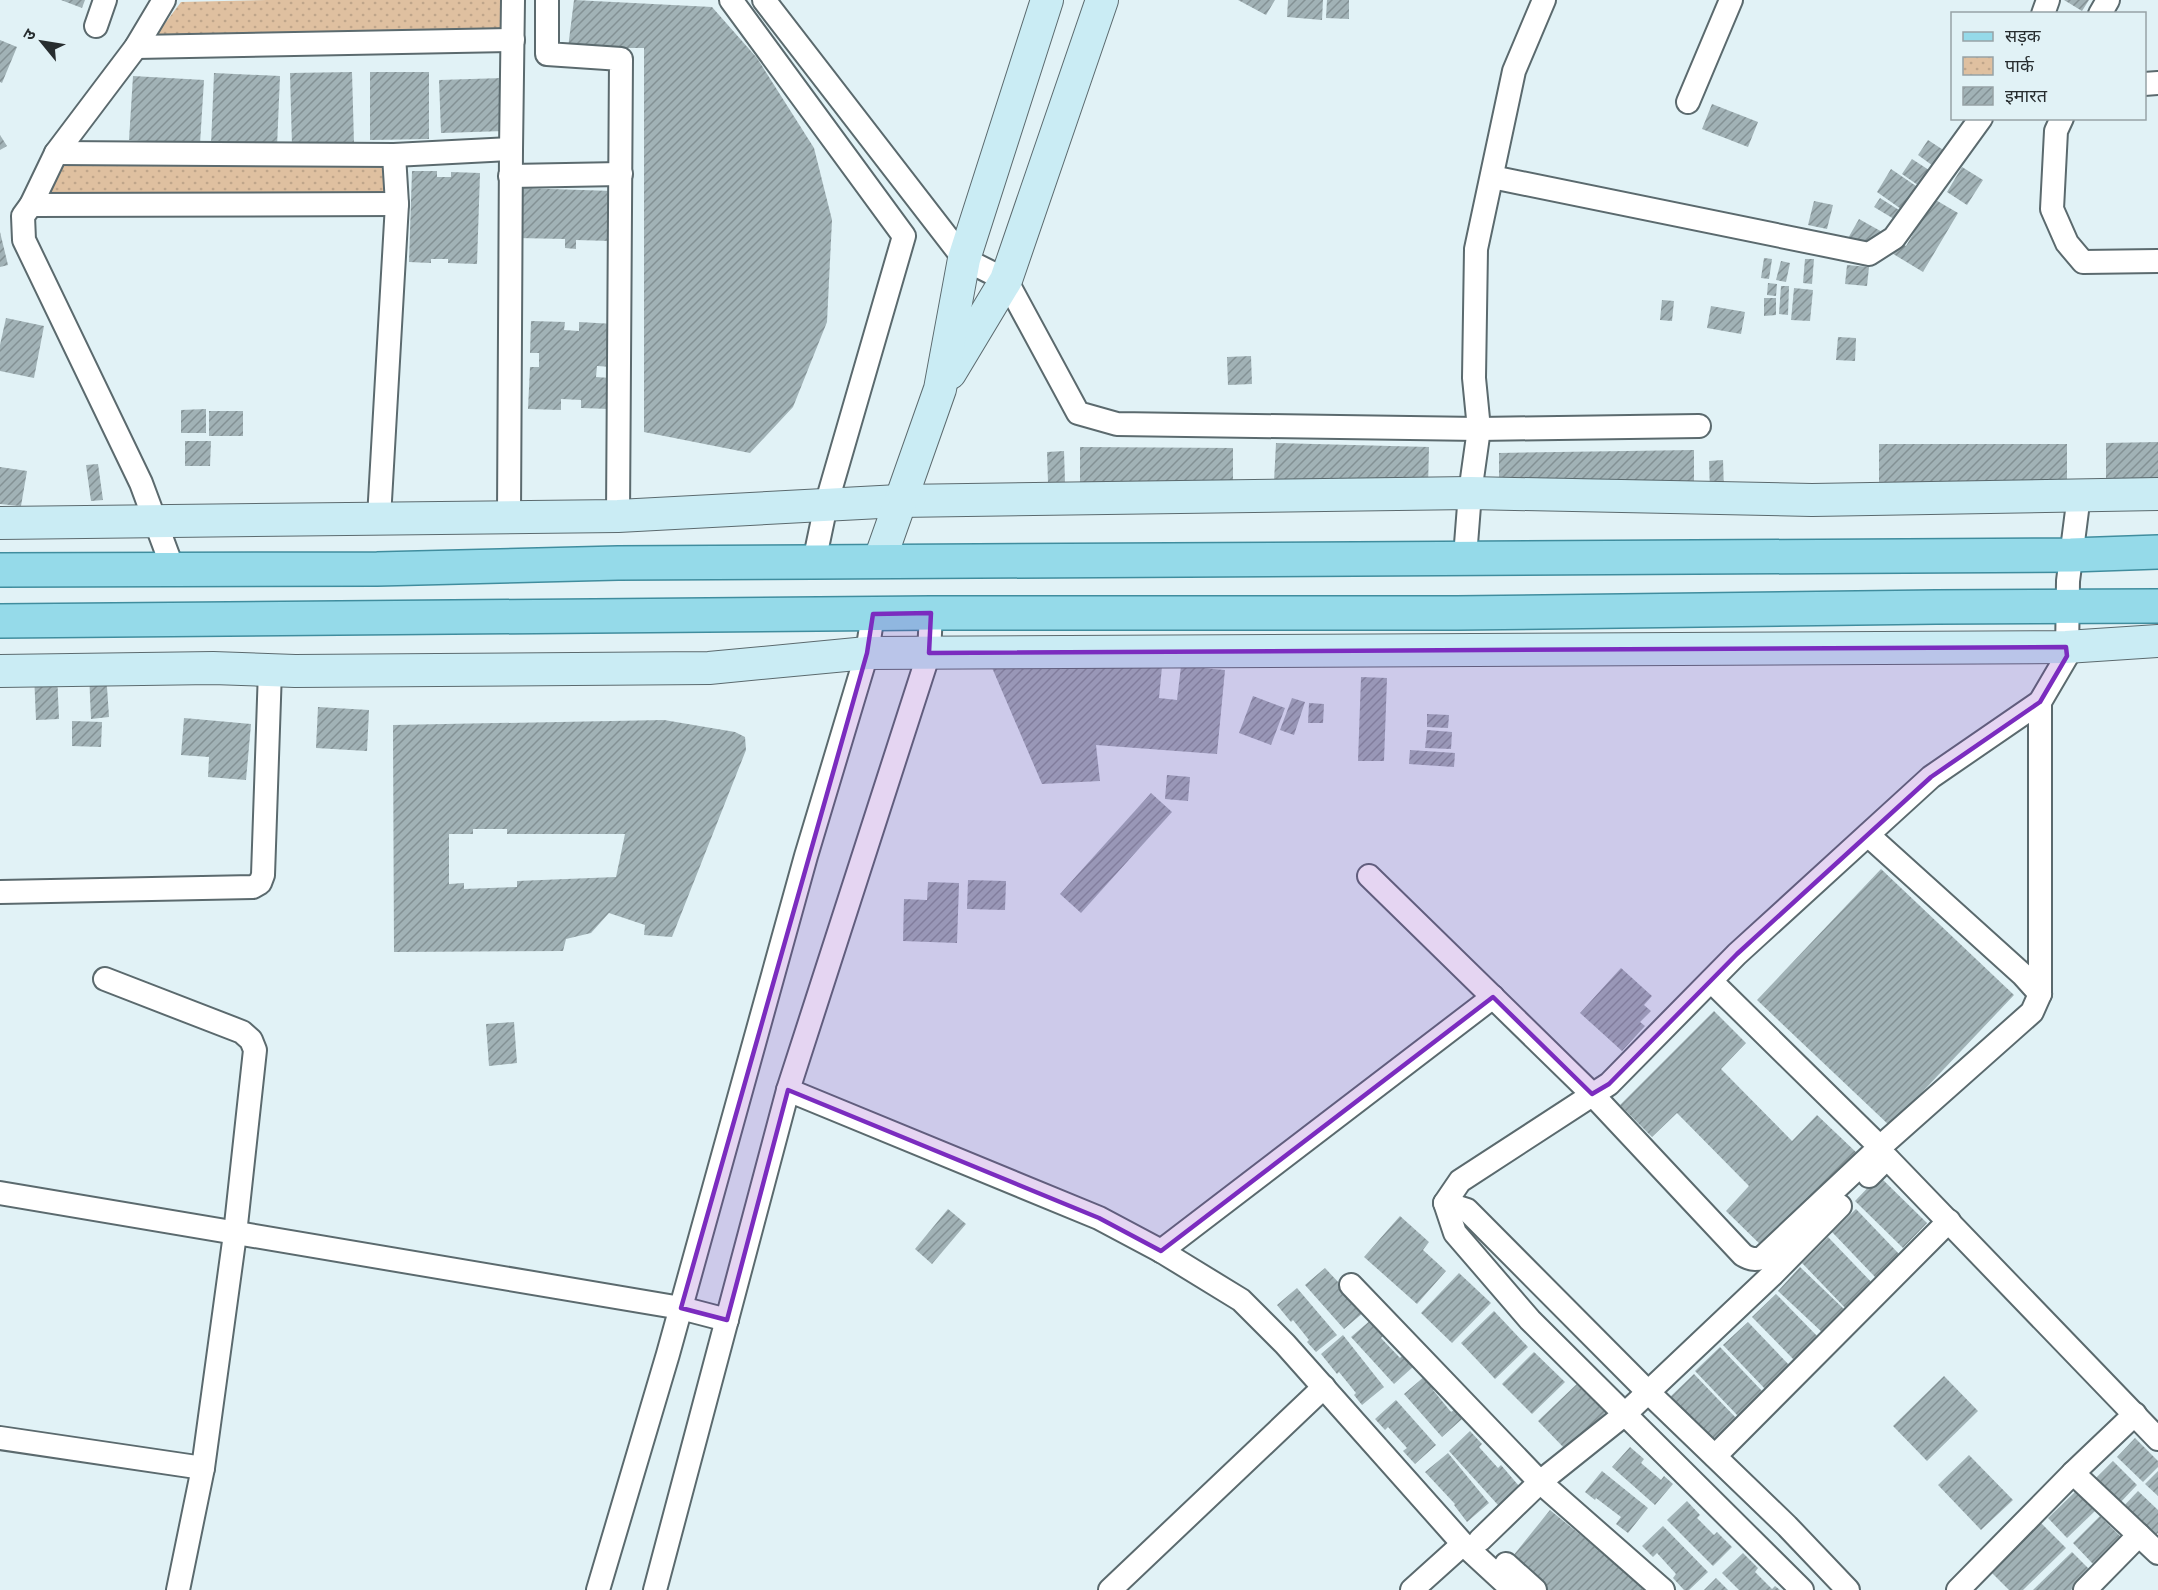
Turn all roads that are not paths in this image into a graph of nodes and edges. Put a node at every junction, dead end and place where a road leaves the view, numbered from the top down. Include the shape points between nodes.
1 (105, 0) edge
2 (164, 0) edge
3 (513, 0) edge
4 (547, 0) edge
5 (731, 0) edge
6 (764, 0) edge
7 (1047, 0) edge
8 (1102, 0) edge
9 (1544, 0) edge
10 (1731, 0) edge
11 (96, 26) dead end
12 (513, 40) junction
13 (136, 47) junction
14 (1688, 102) dead end
15 (1981, 120) edge
16 (2061, 120) edge
17 (510, 149) junction
18 (56, 153) junction
19 (394, 155) junction
20 (621, 174) junction
21 (510, 176) junction
22 (1492, 177) junction
23 (397, 204) junction
24 (32, 205) junction
25 (964, 259) junction
26 (2158, 261) edge
27 (1006, 279) junction
28 (940, 389) junction
29 (1699, 426) dead end
30 (1479, 429) junction
31 (1470, 493) junction
32 (2158, 494) edge
33 (2079, 495) junction
34 (899, 501) junction
35 (826, 505) junction
36 (509, 516) junction
37 (618, 516) junction
38 (379, 518) junction
39 (156, 519) junction
40 (0, 523) edge
41 (2158, 552) edge
42 (2071, 555) junction
43 (1465, 557) junction
44 (814, 562) junction
45 (879, 562) junction
46 (173, 569) junction
47 (0, 570) edge
48 (2158, 606) edge
49 (2067, 608) junction
50 (931, 613) junction
51 (1457, 613) junction
52 (873, 614) junction
53 (0, 621) edge
54 (2158, 641) edge
55 (2066, 647) junction
56 (1457, 649) junction
57 (867, 653) junction
58 (929, 653) junction
59 (270, 670) junction
60 (0, 671) edge
61 (2040, 702) junction
62 (1868, 835) junction
63 (1369, 876) dead end
64 (0, 892) edge
65 (105, 979) dead end
66 (1711, 981) junction
67 (2040, 994) junction
68 (1492, 997) junction
69 (788, 1090) junction
70 (1592, 1094) junction
71 (1880, 1147) junction
72 (0, 1193) edge
73 (1445, 1203) junction
74 (1949, 1221) junction
75 (235, 1234) junction
76 (1161, 1251) junction
77 (1351, 1285) dead end
78 (1552, 1297) junction
79 (681, 1308) junction
80 (727, 1320) junction
81 (1530, 1320) junction
82 (1286, 1324) dead end
83 (1324, 1387) junction
84 (1648, 1392) junction
85 (1625, 1414) junction
86 (2135, 1414) junction
87 (0, 1438) edge
88 (2158, 1439) edge
89 (1715, 1456) junction
90 (203, 1468) junction
91 (2073, 1473) junction
92 (1540, 1482) junction
93 (1787, 1526) junction
94 (2139, 1535) junction
95 (1472, 1542) junction
96 (1761, 1549) junction
97 (2158, 1553) edge
98 (1970, 1587) edge
99 (178, 1590) edge
100 (598, 1590) edge
101 (655, 1590) edge
102 (1110, 1590) edge
103 (1412, 1590) edge
104 (1513, 1590) edge
105 (1535, 1590) edge
106 (1663, 1590) edge
107 (1802, 1590) edge
108 (1848, 1590) edge
109 (2085, 1590) edge

1 - 11 street
2 - 13 street
3 - 12 street
4 - 20 street via 547,54 621,59
5 - 35 street via 904,236
6 - 25 street
7 - 25 street
8 - 27 street
9 - 22 street via 1514,71
10 - 14 street
12 - 13 street
12 - 17 street
13 - 18 street
15 - 22 street via 1894,238 1869,254
16 - 26 street via 2056,131 2052,209 2067,243 2083,262
17 - 19 street
17 - 21 street
18 - 19 street
18 - 24 street
19 - 23 street
20 - 21 street
20 - 37 street
21 - 36 street
22 - 30 street via 1476,249 1474,378
23 - 24 street
23 - 38 street
24 - 39 street via 23,216 24,240
25 - 27 street
25 - 28 street
27 - 28 street
27 - 30 street via 1078,413 1117,424
28 - 34 street
29 - 30 street
30 - 31 street
31 - 33 street via 1812,500
31 - 34 street
31 - 43 street
32 - 33 street
33 - 42 street
34 - 35 street
34 - 45 street
35 - 37 street
35 - 44 street
36 - 37 street
36 - 38 street
38 - 39 street
39 - 40 street
39 - 46 street
41 - 42 main road
42 - 43 main road
42 - 49 street
43 - 45 main road
44 - 45 main road
44 - 46 main road
46 - 47 main road
48 - 49 main road
49 - 51 main road via 1935,606
49 - 55 street
50 - 51 main road
50 - 52 main road
50 - 58 street
51 - 56 street
52 - 53 main road
52 - 57 street
54 - 55 street
55 - 56 street
55 - 61 street via 2067,656
56 - 58 street
57 - 58 street
57 - 59 street via 709,668
57 - 79 street via 806,856
58 - 69 street
59 - 60 street
59 - 64 street via 260,883 253,887
61 - 62 street via 1931,777
61 - 67 street
62 - 66 street
62 - 67 street
63 - 68 street
65 - 75 street via 242,1032 251,1040 255,1050
66 - 70 street via 1609,1084
66 - 71 street
67 - 71 street via 2032,1012
68 - 70 street
68 - 76 street
69 - 76 street via 1099,1218
69 - 80 street
70 - 71 street via 1751,1260 1762,1258
70 - 73 street via 1460,1181
72 - 75 street
73 - 78 street via 1467,1210
73 - 81 street via 1455,1233
74 - 84 street via 1887,1158 1773,1274
74 - 86 street
74 - 89 street
75 - 79 street
75 - 90 street
76 - 83 street via 1241,1300
77 - 92 street
78 - 81 street
78 - 84 street
79 - 80 street
79 - 100 street
80 - 101 street
81 - 85 street
82 - 95 street
83 - 95 street
83 - 102 street
84 - 85 street
84 - 89 street
85 - 92 street
85 - 96 street
86 - 88 street
86 - 91 street
87 - 90 street
89 - 93 street
90 - 99 street
91 - 94 street
91 - 98 street
92 - 95 street
92 - 106 street
93 - 96 street
93 - 108 street
94 - 97 street
94 - 109 street
95 - 103 street
95 - 104 street
95 - 105 street
96 - 107 street

